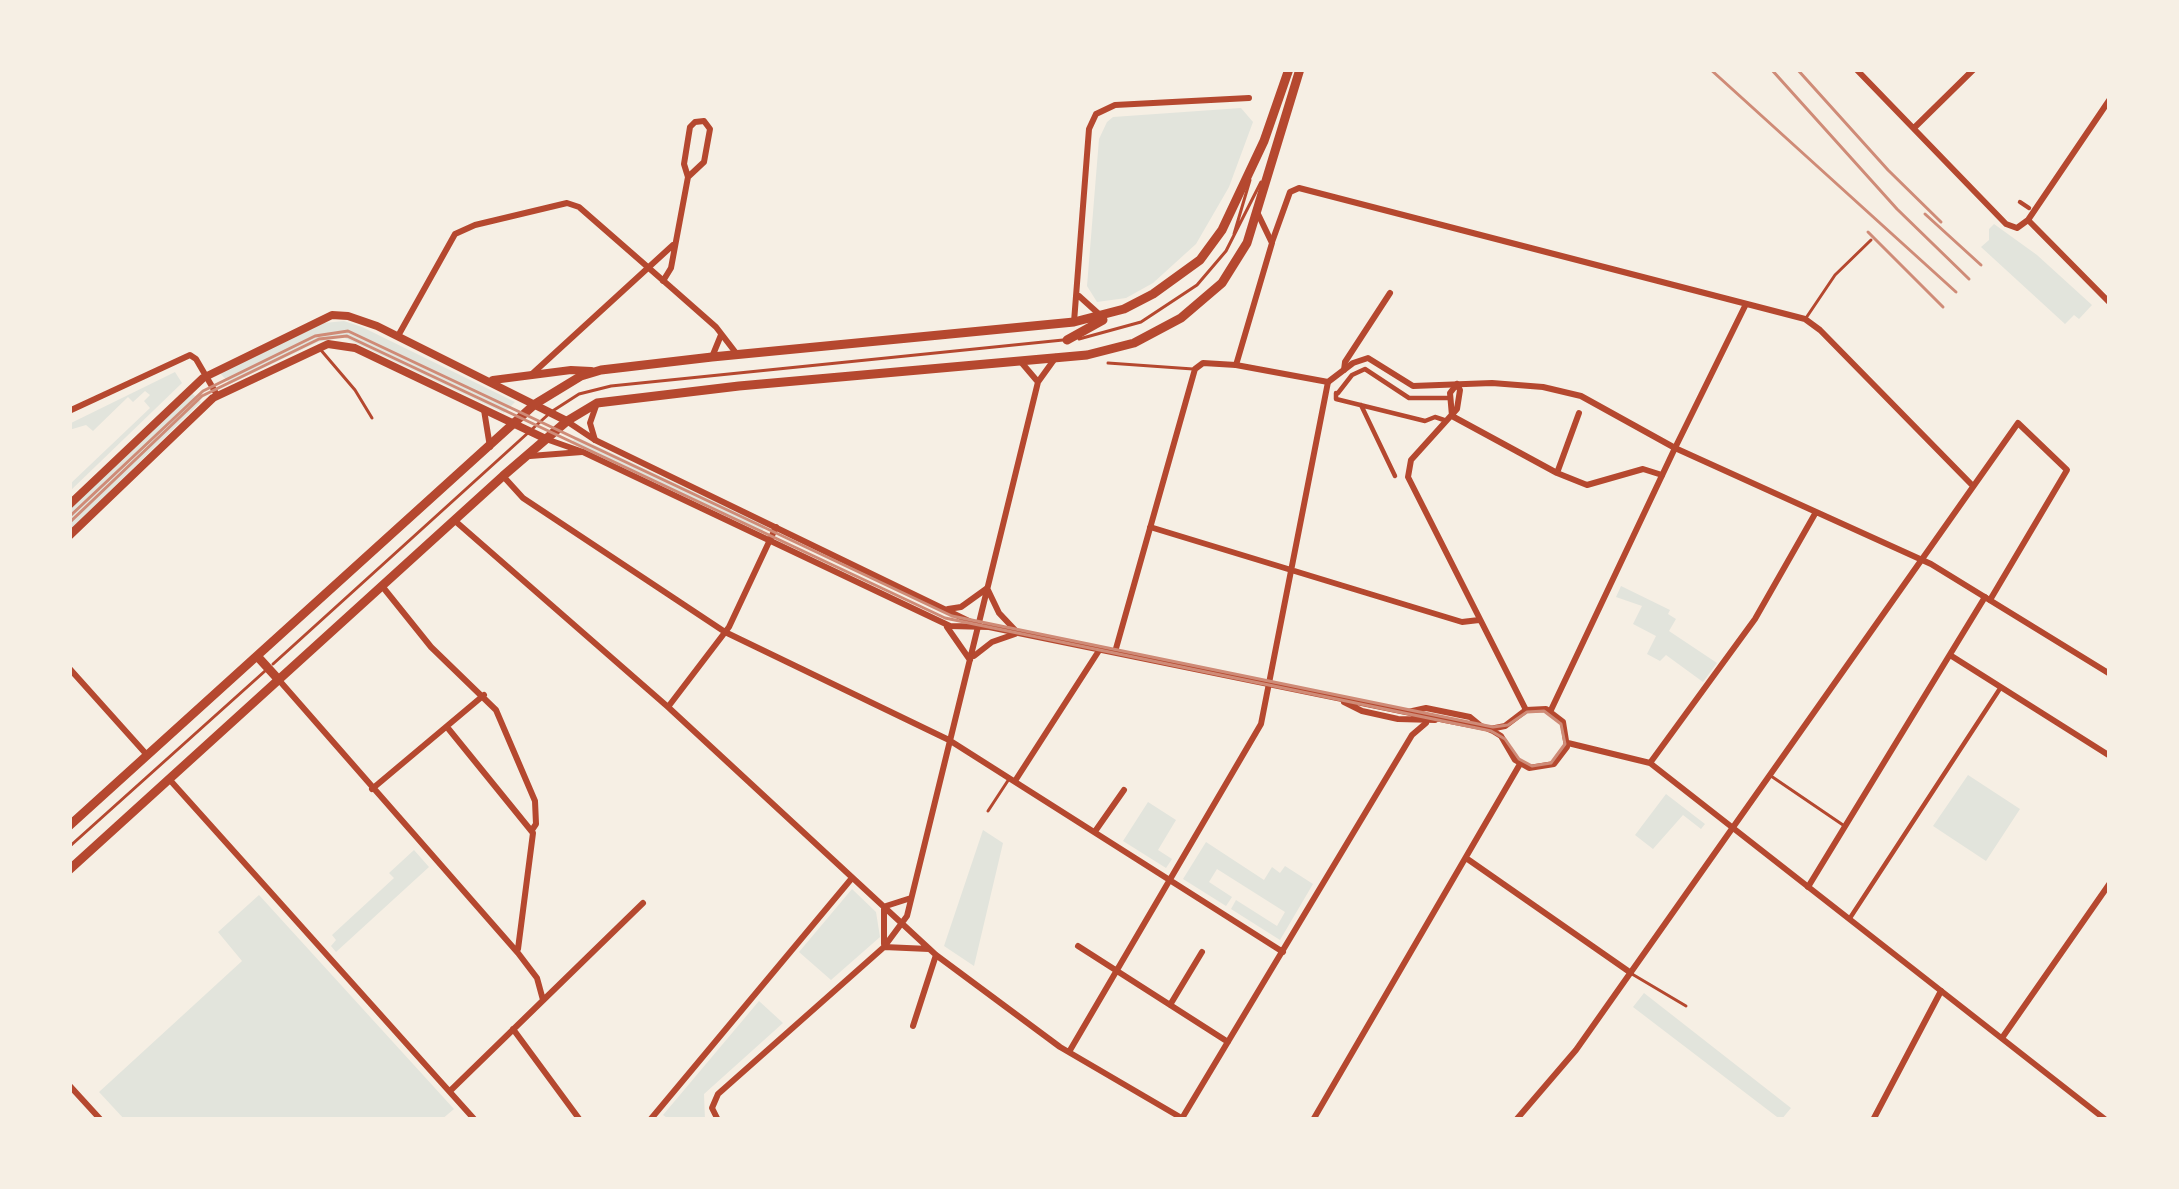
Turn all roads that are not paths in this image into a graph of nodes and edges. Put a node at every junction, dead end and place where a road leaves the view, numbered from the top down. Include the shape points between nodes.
1 (1289, 69) edge
2 (1300, 69) edge
3 (1856, 69) edge
4 (1974, 69) edge
5 (1249, 98) dead end
6 (2110, 99) edge
7 (1915, 127) junction
8 (1264, 141) junction
9 (1276, 148) junction
10 (688, 177) junction
11 (2020, 202) dead end
12 (2029, 208) dead end
13 (1258, 214) junction
14 (1282, 214) junction
15 (2028, 220) junction
16 (1267, 227) junction
17 (1871, 240) dead end
18 (1232, 241) junction
19 (675, 242) junction
20 (1272, 244) junction
21 (648, 268) junction
22 (663, 281) junction
23 (1077, 291) junction
24 (1390, 293) dead end
25 (2110, 303) edge
26 (1746, 304) junction
27 (1124, 309) junction
28 (1103, 316) junction
29 (1805, 319) junction
30 (1074, 322) junction
31 (721, 335) junction
32 (398, 336) junction
33 (1067, 340) junction
34 (1356, 344) junction
35 (319, 347) junction
36 (739, 355) junction
37 (712, 357) junction
38 (1056, 357) junction
39 (1368, 358) junction
40 (1019, 359) junction
41 (1108, 363) dead end
42 (1236, 365) junction
43 (1195, 369) junction
44 (1344, 370) junction
45 (593, 371) junction
46 (532, 374) junction
47 (206, 376) junction
48 (489, 380) junction
49 (1038, 382) junction
50 (1328, 382) junction
51 (1457, 384) junction
52 (218, 395) junction
53 (1450, 398) junction
54 (535, 404) junction
55 (597, 404) junction
56 (1361, 405) junction
57 (484, 410) junction
58 (69, 411) edge
59 (551, 412) junction
60 (1579, 413) dead end
61 (371, 418) dead end
62 (1448, 418) junction
63 (567, 421) junction
64 (514, 424) junction
65 (530, 431) junction
66 (547, 439) junction
67 (596, 440) junction
68 (490, 447) junction
69 (1675, 448) junction
70 (584, 452) junction
71 (526, 456) junction
72 (1557, 473) junction
73 (1662, 475) junction
74 (503, 476) junction
75 (1395, 476) dead end
76 (1973, 487) junction
77 (69, 505) edge
78 (1816, 512) junction
79 (454, 520) junction
80 (776, 527) junction
81 (1150, 527) junction
82 (69, 536) edge
83 (770, 541) junction
84 (1923, 560) junction
85 (1290, 570) junction
86 (382, 586) junction
87 (987, 586) junction
88 (1988, 598) junction
89 (948, 609) junction
90 (1479, 620) junction
91 (940, 623) junction
92 (978, 625) junction
93 (725, 632) junction
94 (1025, 634) junction
95 (1100, 649) junction
96 (1115, 652) junction
97 (1950, 655) junction
98 (256, 656) junction
99 (969, 664) junction
100 (69, 668) edge
101 (268, 668) junction
102 (2110, 674) edge
103 (278, 679) junction
104 (1269, 684) junction
105 (2001, 687) junction
106 (484, 695) junction
107 (1336, 697) junction
108 (668, 707) junction
109 (1526, 710) junction
110 (1550, 711) junction
111 (1408, 712) junction
112 (1516, 716) junction
113 (1443, 719) junction
114 (1426, 723) junction
115 (447, 727) junction
116 (1486, 728) junction
117 (950, 740) junction
118 (1568, 742) junction
119 (1509, 751) junction
120 (148, 755) junction
121 (2110, 756) edge
122 (1520, 764) junction
123 (1650, 764) junction
124 (1770, 775) junction
125 (169, 779) junction
126 (1013, 779) junction
127 (372, 789) junction
128 (1124, 790) dead end
129 (988, 811) dead end
130 (69, 826) edge
131 (1845, 827) junction
132 (1732, 828) junction
133 (1096, 830) junction
134 (532, 832) junction
135 (69, 847) edge
136 (1466, 858) junction
137 (69, 870) edge
138 (852, 878) junction
139 (1172, 879) junction
140 (2110, 883) edge
141 (1808, 887) junction
142 (911, 898) junction
143 (643, 903) dead end
144 (884, 907) junction
145 (1850, 917) dead end
146 (903, 924) junction
147 (1078, 946) dead end
148 (884, 947) junction
149 (933, 952) junction
150 (1202, 952) dead end
151 (1282, 952) junction
152 (518, 953) junction
153 (1117, 972) junction
154 (1630, 973) junction
155 (1941, 991) junction
156 (543, 1000) junction
157 (1170, 1005) junction
158 (1686, 1006) dead end
159 (913, 1026) dead end
160 (512, 1029) junction
161 (2002, 1038) junction
162 (1228, 1042) junction
163 (1069, 1053) junction
164 (69, 1085) edge
165 (450, 1091) junction
166 (101, 1120) edge
167 (475, 1120) edge
168 (580, 1120) edge
169 (650, 1120) edge
170 (718, 1120) edge
171 (1183, 1120) edge
172 (1313, 1120) edge
173 (1516, 1120) edge
174 (1873, 1120) edge
175 (2106, 1120) edge

1 - 8 main road
2 - 9 main road
3 - 7 street
4 - 7 street
5 - 23 street via 1112,105 1096,114
6 - 15 street
7 - 15 street via 2006,224
8 - 18 lane
8 - 27 main road via 1202,257
9 - 13 main road
9 - 18 lane
10 - 10 street via 704,162 710,129 702,120 691,128
10 - 19 street
11 - 12 street
13 - 16 street
13 - 38 main road via 1226,278 1186,315 1124,346
14 - 16 street
14 - 20 street
14 - 26 street via 1299,188
15 - 25 street
16 - 20 street
17 - 29 lane
18 - 33 lane via 1205,277 1161,312 1109,334
19 - 21 street
19 - 22 street
20 - 42 street
21 - 22 street
21 - 32 street via 571,203 487,222 451,239
21 - 46 street
22 - 31 street
23 - 28 street
23 - 30 street
24 - 34 street
26 - 29 street
26 - 69 street
27 - 28 main road
27 - 33 main road
28 - 30 main road
29 - 76 street
30 - 33 main road
30 - 36 main road
31 - 36 street
31 - 37 street
32 - 47 main road via 329,315
32 - 48 main road
33 - 38 main road
33 - 59 lane via 595,389
34 - 39 street
34 - 44 street
35 - 52 main road
35 - 57 main road via 355,348
35 - 61 lane
36 - 37 main road
37 - 45 main road
38 - 40 main road
38 - 49 street
39 - 44 street
39 - 51 street via 1413,386
40 - 49 street
40 - 55 main road
41 - 43 lane
42 - 43 street
42 - 50 street
43 - 81 street
44 - 50 street
45 - 46 main road
45 - 54 main road
46 - 48 main road
47 - 52 street
47 - 58 street via 190,355
47 - 77 main road
48 - 54 main road
49 - 87 street
50 - 85 street
51 - 53 street
51 - 62 street via 1459,404
51 - 69 street via 1543,387
52 - 82 main road
53 - 56 street via 1409,398 1365,369 1336,399
53 - 62 street
54 - 59 main road
54 - 64 main road
55 - 63 main road
55 - 67 street via 590,423
56 - 62 street via 1425,421
56 - 75 street
57 - 64 main road
57 - 68 street
59 - 63 main road
59 - 65 lane
60 - 72 street
62 - 72 street
62 - 90 street via 1411,460 1408,477
63 - 66 main road
63 - 67 street
64 - 65 main road
64 - 68 main road
65 - 66 main road
65 - 101 lane
66 - 70 street
66 - 71 main road
67 - 80 street
68 - 98 main road
69 - 73 street
69 - 78 street
70 - 71 street
70 - 83 street
71 - 74 main road
72 - 73 street via 1587,485 1643,469
73 - 110 street
74 - 79 main road
74 - 93 street via 523,498
76 - 84 street
76 - 88 street via 2018,423 2066,466
78 - 84 street
78 - 123 street via 1755,619
79 - 86 main road
79 - 108 street
80 - 83 street
80 - 89 street
81 - 85 street
81 - 96 street
83 - 91 street
83 - 93 street
84 - 88 street
84 - 124 street
85 - 90 street via 1462,622
85 - 104 street
86 - 103 main road
86 - 106 street via 430,647
87 - 89 street
87 - 92 street
87 - 94 street via 1001,617
88 - 97 street
88 - 102 street
89 - 92 street
90 - 109 street
91 - 92 street
91 - 99 street
92 - 94 street
92 - 99 street
93 - 108 street
93 - 117 street
94 - 95 street
94 - 99 street via 992,642
95 - 96 street
95 - 126 street
96 - 104 street
97 - 105 street
97 - 131 street
98 - 101 main road
98 - 120 main road
99 - 117 street
100 - 120 street
101 - 103 main road
101 - 135 lane
103 - 125 main road
103 - 127 street
104 - 107 street
104 - 139 street via 1253,741
105 - 121 street
105 - 145 street
106 - 115 street
106 - 134 street via 529,784
107 - 111 street
107 - 114 street via 1366,712
108 - 138 street
109 - 110 street
109 - 112 street
110 - 118 street
111 - 113 street
111 - 116 street via 1468,716
112 - 116 street
112 - 119 street
113 - 114 street
113 - 116 street
114 - 151 street
115 - 127 street
115 - 134 street
116 - 119 street
117 - 126 street
117 - 142 street
118 - 122 street via 1549,767
118 - 123 street
119 - 122 street
120 - 130 main road
122 - 136 street
123 - 132 street
124 - 131 lane
124 - 132 street
125 - 137 main road
125 - 165 street
126 - 129 lane
126 - 133 street
127 - 152 street
128 - 133 street
131 - 141 street
132 - 141 street
132 - 154 street
133 - 139 street
134 - 152 street
136 - 154 street
136 - 172 street
138 - 144 street
138 - 169 street
139 - 151 street
139 - 153 street
140 - 161 street
141 - 155 street
142 - 144 street
142 - 146 street
143 - 156 street
144 - 146 street
144 - 148 street
146 - 148 street
146 - 149 street
147 - 153 street
148 - 149 street
148 - 170 street via 718,1094
149 - 159 street
149 - 163 street
150 - 157 street
151 - 162 street
152 - 156 street
153 - 157 street
153 - 163 street
154 - 158 lane
154 - 173 street
155 - 161 street
155 - 174 street
156 - 160 street
157 - 162 street
160 - 165 street
160 - 168 street
161 - 175 street
162 - 171 street
163 - 171 street
164 - 166 street
165 - 167 street

